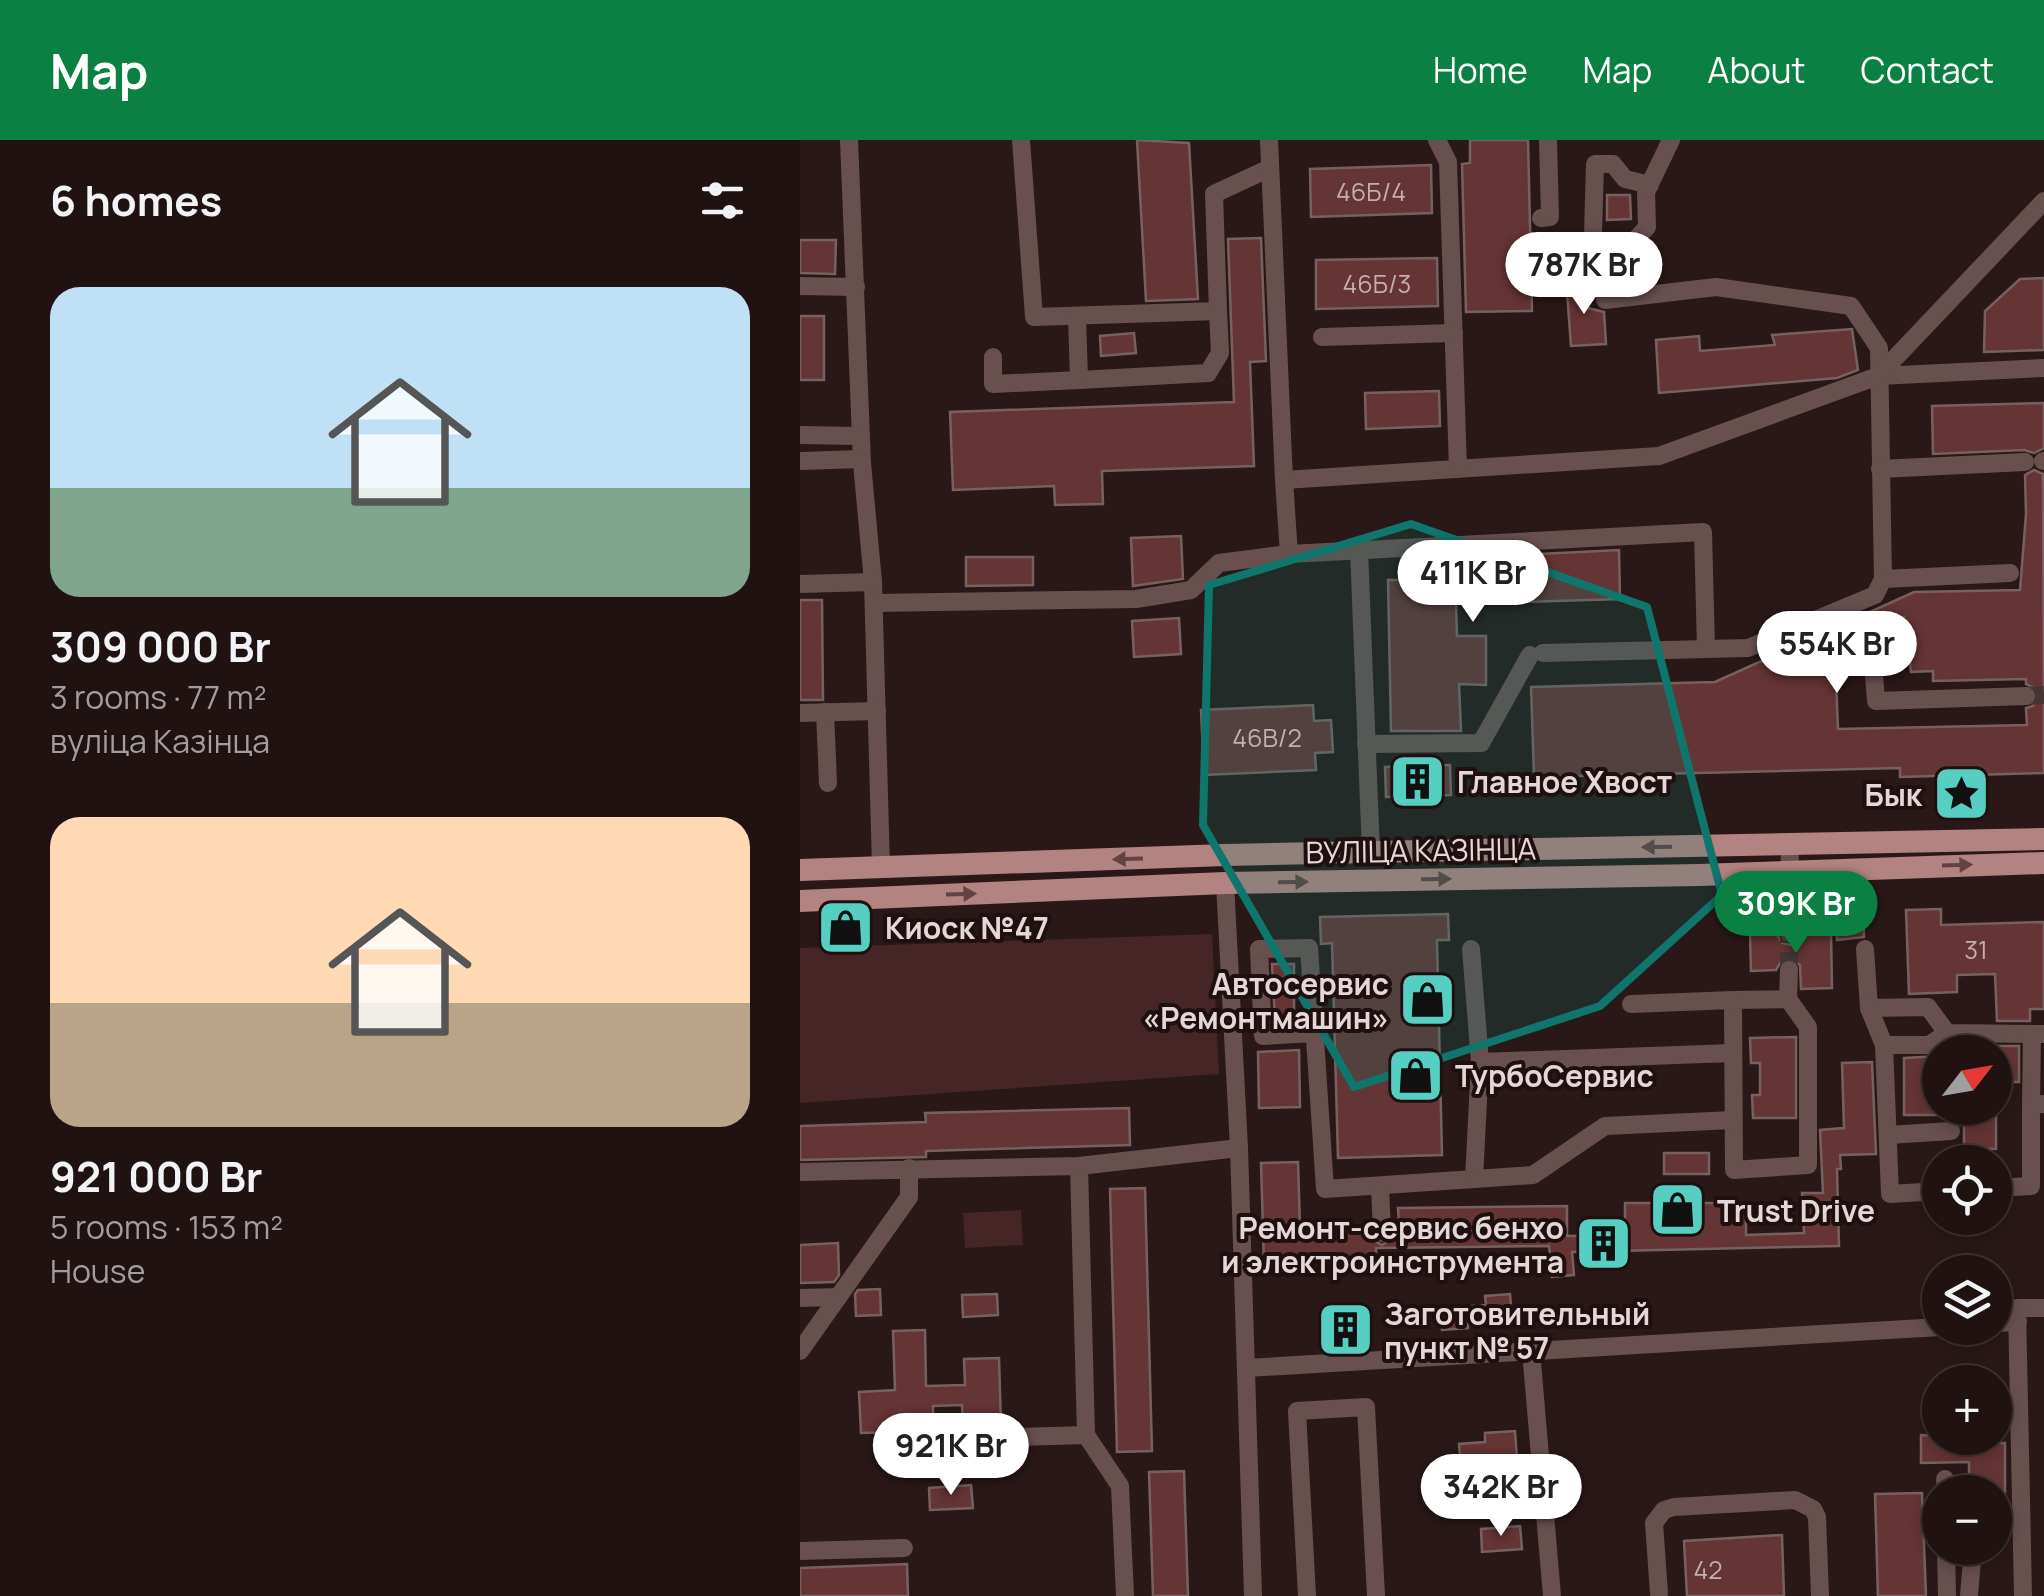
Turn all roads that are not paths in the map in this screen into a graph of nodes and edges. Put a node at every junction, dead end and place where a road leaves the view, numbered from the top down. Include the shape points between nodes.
1 (849, 140) edge
2 (1021, 140) edge
3 (1269, 140) edge
4 (1437, 140) edge
5 (1548, 140) edge
6 (1671, 140) edge
7 (1270, 168) junction
8 (1650, 185) junction
9 (2044, 200) edge
10 (1541, 218) dead end
11 (1605, 276) junction
12 (800, 286) edge
13 (856, 287) junction
14 (1218, 311) junction
15 (1078, 316) junction
16 (1454, 332) junction
17 (1322, 336) dead end
18 (994, 357) dead end
19 (2044, 368) edge
20 (1878, 376) junction
21 (1080, 380) junction
22 (800, 435) edge
23 (860, 436) junction
24 (862, 459) junction
25 (800, 461) edge
26 (2037, 462) edge
27 (1458, 468) junction
28 (1880, 470) junction
29 (1284, 480) junction
30 (1358, 550) junction
31 (1290, 554) junction
32 (2010, 573) dead end
33 (1883, 579) junction
34 (873, 582) junction
35 (800, 584) edge
36 (874, 603) junction
37 (1871, 634) tunnel mouth
38 (1706, 648) junction
39 (2026, 696) tunnel mouth
40 (877, 711) junction
41 (825, 712) junction
42 (800, 713) edge
43 (1366, 744) junction
44 (828, 783) dead end
45 (2044, 839) edge
46 (1790, 844) junction
47 (1513, 850) junction
48 (1371, 853) junction
49 (1225, 855) junction
50 (2044, 863) edge
51 (881, 867) junction
52 (800, 870) edge
53 (1790, 870) junction
54 (1512, 878) junction
55 (1225, 883) junction
56 (883, 898) junction
57 (800, 901) edge
58 (1790, 932) tunnel mouth
59 (1471, 949) dead end
60 (1866, 949) dead end
61 (1788, 970) tunnel mouth
62 (1788, 999) junction
63 (1733, 1000) junction
64 (1631, 1004) dead end
65 (1869, 1008) junction
66 (1314, 1033) junction
67 (1947, 1033) junction
68 (2038, 1034) edge
69 (1884, 1046) junction
70 (1732, 1053) junction
71 (1480, 1062) junction
72 (2038, 1105) edge
73 (1733, 1120) junction
74 (1952, 1130) dead end
75 (1888, 1135) junction
76 (1239, 1148) junction
77 (1078, 1166) junction
78 (909, 1168) junction
79 (2038, 1169) edge
80 (800, 1172) edge
81 (1474, 1179) junction
82 (1380, 1186) junction
83 (2012, 1187) edge
84 (1922, 1192) edge
85 (1382, 1233) dead end
86 (838, 1297) junction
87 (800, 1298) edge
88 (2044, 1308) edge
89 (2012, 1322) edge
90 (2018, 1322) junction
91 (1922, 1328) edge
92 (800, 1351) edge
93 (1531, 1352) junction
94 (1247, 1368) junction
95 (1086, 1434) junction
96 (950, 1439) dead end
97 (904, 1548) dead end
98 (800, 1552) edge
99 (1946, 1565) edge
100 (1972, 1565) edge
101 (1659, 1592) dead end
102 (1125, 1596) edge
103 (1253, 1596) edge
104 (1307, 1596) edge
105 (1376, 1596) edge
106 (1552, 1596) edge
107 (1820, 1596) edge
108 (1947, 1596) edge
109 (1969, 1596) edge
110 (2023, 1596) edge

1 - 13 street
2 - 15 street via 1034,317
3 - 7 street
4 - 16 street via 1448,162
5 - 10 street via 1550,217
6 - 8 street
7 - 14 street via 1214,194
7 - 29 street
8 - 11 street via 1647,227
8 - 11 street via 1624,179 1613,164 1595,164 1592,270
9 - 20 street
11 - 20 street via 1605,300 1716,287 1851,306 1879,348
12 - 13 street
13 - 23 street
14 - 15 street
14 - 21 street via 1220,353 1208,373
15 - 21 street
16 - 17 street
16 - 27 street
18 - 21 street via 993,384
19 - 20 street
20 - 27 street via 1659,456
20 - 28 street
22 - 23 street
23 - 24 street
24 - 25 street
24 - 34 street
26 - 28 street
27 - 29 street
28 - 33 street
29 - 31 street
30 - 31 street
30 - 38 street via 1703,532
30 - 43 street
31 - 36 street via 1219,562 1191,590 1136,598
32 - 33 street
33 - 38 street via 1868,605 1748,648
34 - 35 street
34 - 36 street
36 - 40 street
37 - 39 street via 1876,701
38 - 43 street via 1537,654 1481,743
40 - 41 street
40 - 51 street
41 - 42 street
41 - 44 street
43 - 48 street
45 - 46 main road, ВУЛІЦА КАЗІНЦА
46 -> 47 main road, ВУЛІЦА КАЗІНЦА
46 - 53 street
47 - 48 main road, ВУЛІЦА КАЗІНЦА
47 - 54 main road via 1522,862
48 - 49 main road, ВУЛІЦА КАЗІНЦА
49 -> 51 main road, ВУЛІЦА КАЗІНЦА
49 - 55 main road
53 -> 50 main road, ВУЛІЦА КАЗІНЦА
51 - 52 main road, ВУЛІЦА КАЗІНЦА
51 - 56 main road
53 - 54 main road, ВУЛІЦА КАЗІНЦА
53 - 58 street
55 -> 54 main road, ВУЛІЦА КАЗІНЦА
56 -> 55 main road, ВУЛІЦА КАЗІНЦА
55 - 76 street
56 - 57 main road, ВУЛІЦА КАЗІНЦА
59 - 71 street
60 - 65 street
61 - 62 street
62 - 63 street
62 - 73 street via 1808,1027 1808,1165 1734,1170
63 - 64 street
63 - 70 street
65 - 67 street via 1928,1007
65 - 69 street
66 - 66 street via 1309,948 1258,949 1262,1036
66 - 82 street via 1324,1188
67 - 68 street
67 - 69 street via 1930,1045
68 - 72 street
69 - 75 street
70 - 71 street
70 - 73 street
71 - 81 street
72 - 79 street
73 - 81 street via 1605,1126 1534,1175
74 - 75 street
75 - 84 street via 1890,1194
76 - 77 street
76 - 94 street
77 - 78 street
77 - 95 street
78 - 80 street
78 - 86 street via 909,1196
79 - 83 street via 2032,1186
81 - 82 street
82 - 85 street
86 - 87 street
86 - 92 street
88 - 90 street via 2017,1308
89 - 90 street
90 - 110 street
91 - 93 street
93 - 94 street
93 - 106 street
94 - 103 street
95 - 96 street
95 - 102 street via 1120,1486
97 - 98 street
99 - 108 street
100 - 109 street
101 - 107 street via 1654,1523 1664,1510 1795,1500 1817,1517
104 - 105 street via 1297,1411 1366,1407

